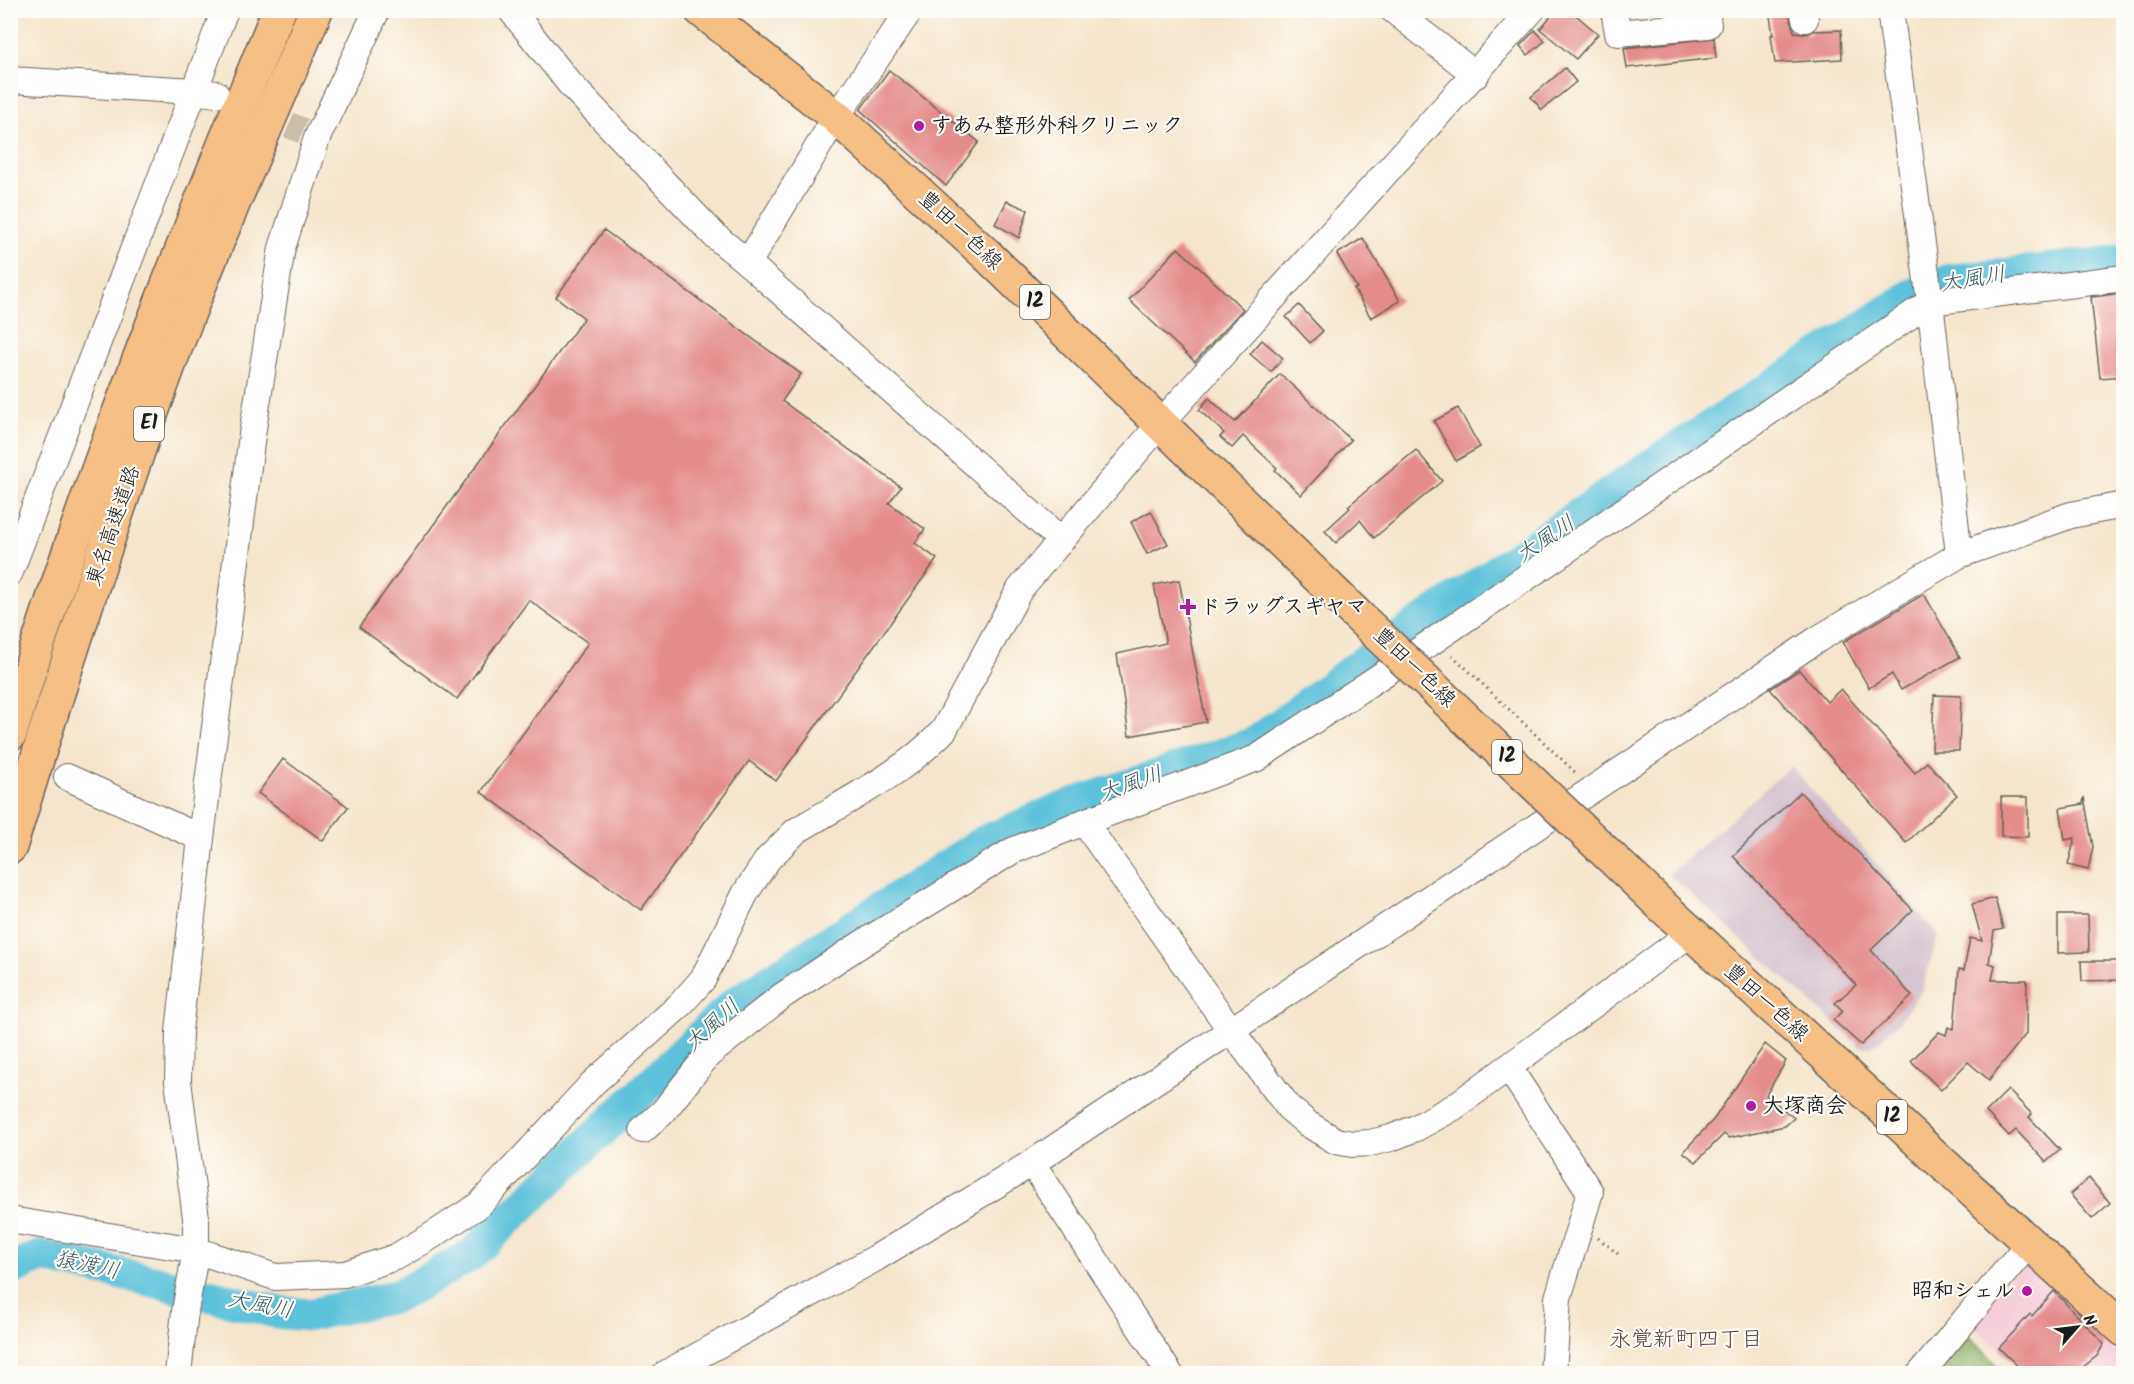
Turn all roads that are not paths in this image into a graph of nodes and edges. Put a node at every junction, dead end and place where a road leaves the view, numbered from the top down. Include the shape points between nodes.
1 (225, 10) edge
2 (279, 10) edge
3 (316, 10) edge
4 (377, 10) edge
5 (511, 10) edge
6 (701, 10) edge
7 (910, 10) edge
8 (1393, 10) edge
9 (1532, 10) edge
10 (1614, 10) edge
11 (1706, 10) edge
12 (1890, 10) edge
13 (1476, 75) junction
14 (10, 80) edge
15 (205, 93) junction
16 (836, 117) junction
17 (748, 263) junction
18 (2124, 278) edge
19 (1930, 302) junction
20 (1160, 424) junction
21 (2124, 504) edge
22 (1062, 540) junction
23 (1959, 555) junction
24 (10, 572) edge
25 (10, 734) edge
26 (67, 777) dead end
27 (1084, 822) junction
28 (201, 838) junction
29 (10, 847) edge
30 (1691, 933) junction
31 (1230, 1029) junction
32 (1509, 1068) junction
33 (643, 1130) dead end
34 (1032, 1163) junction
35 (10, 1220) edge
36 (2029, 1243) junction
37 (196, 1250) junction
38 (2124, 1330) edge
39 (178, 1374) edge
40 (665, 1374) edge
41 (1170, 1374) edge
42 (1553, 1374) edge
43 (1920, 1374) edge

1 - 15 street
2 - 25 main road, 東名高速道路 / E1 via 146,338 71,547
3 - 29 main road, 東名高速道路 / E1 via 175,349 104,552
4 - 28 street via 310,134 282,248 252,435
5 - 17 street via 578,93 715,236
6 - 16 main road, 豊田一色線 / 12
7 - 16 street
8 - 13 street
9 - 13 street
10 - 11 street via 1618,33 1708,25
12 - 19 street
13 - 20 street
14 - 15 street
15 - 24 street
16 - 17 street
16 - 20 main road, 豊田一色線 / 12 via 988,256
17 - 22 street
18 - 19 street
19 - 23 street
19 - 27 street via 1257,758
20 - 22 street
20 - 30 main road, 豊田一色線 / 12, bridge
21 - 23 street via 2071,515
22 - 37 street via 1020,589 944,730 904,767 796,831 781,845 746,892 703,979 679,1006 593,1083 479,1205 396,1257 345,1274 275,1277
23 - 31 street via 1818,639
26 - 28 street
27 - 31 street
27 - 33 street via 1012,851 782,996 708,1054 663,1112
28 - 37 street via 179,1031 178,1082 196,1218
30 - 32 street
30 - 36 main road, 豊田一色線 / 12
31 - 32 street via 1289,1108 1325,1135 1352,1144 1391,1138 1416,1128
31 - 34 street
32 - 42 street via 1590,1192 1558,1298
34 - 40 street via 876,1258
34 - 41 street
35 - 37 street
36 - 38 main road, 豊田一色線 / 12
36 - 43 street
37 - 39 street

